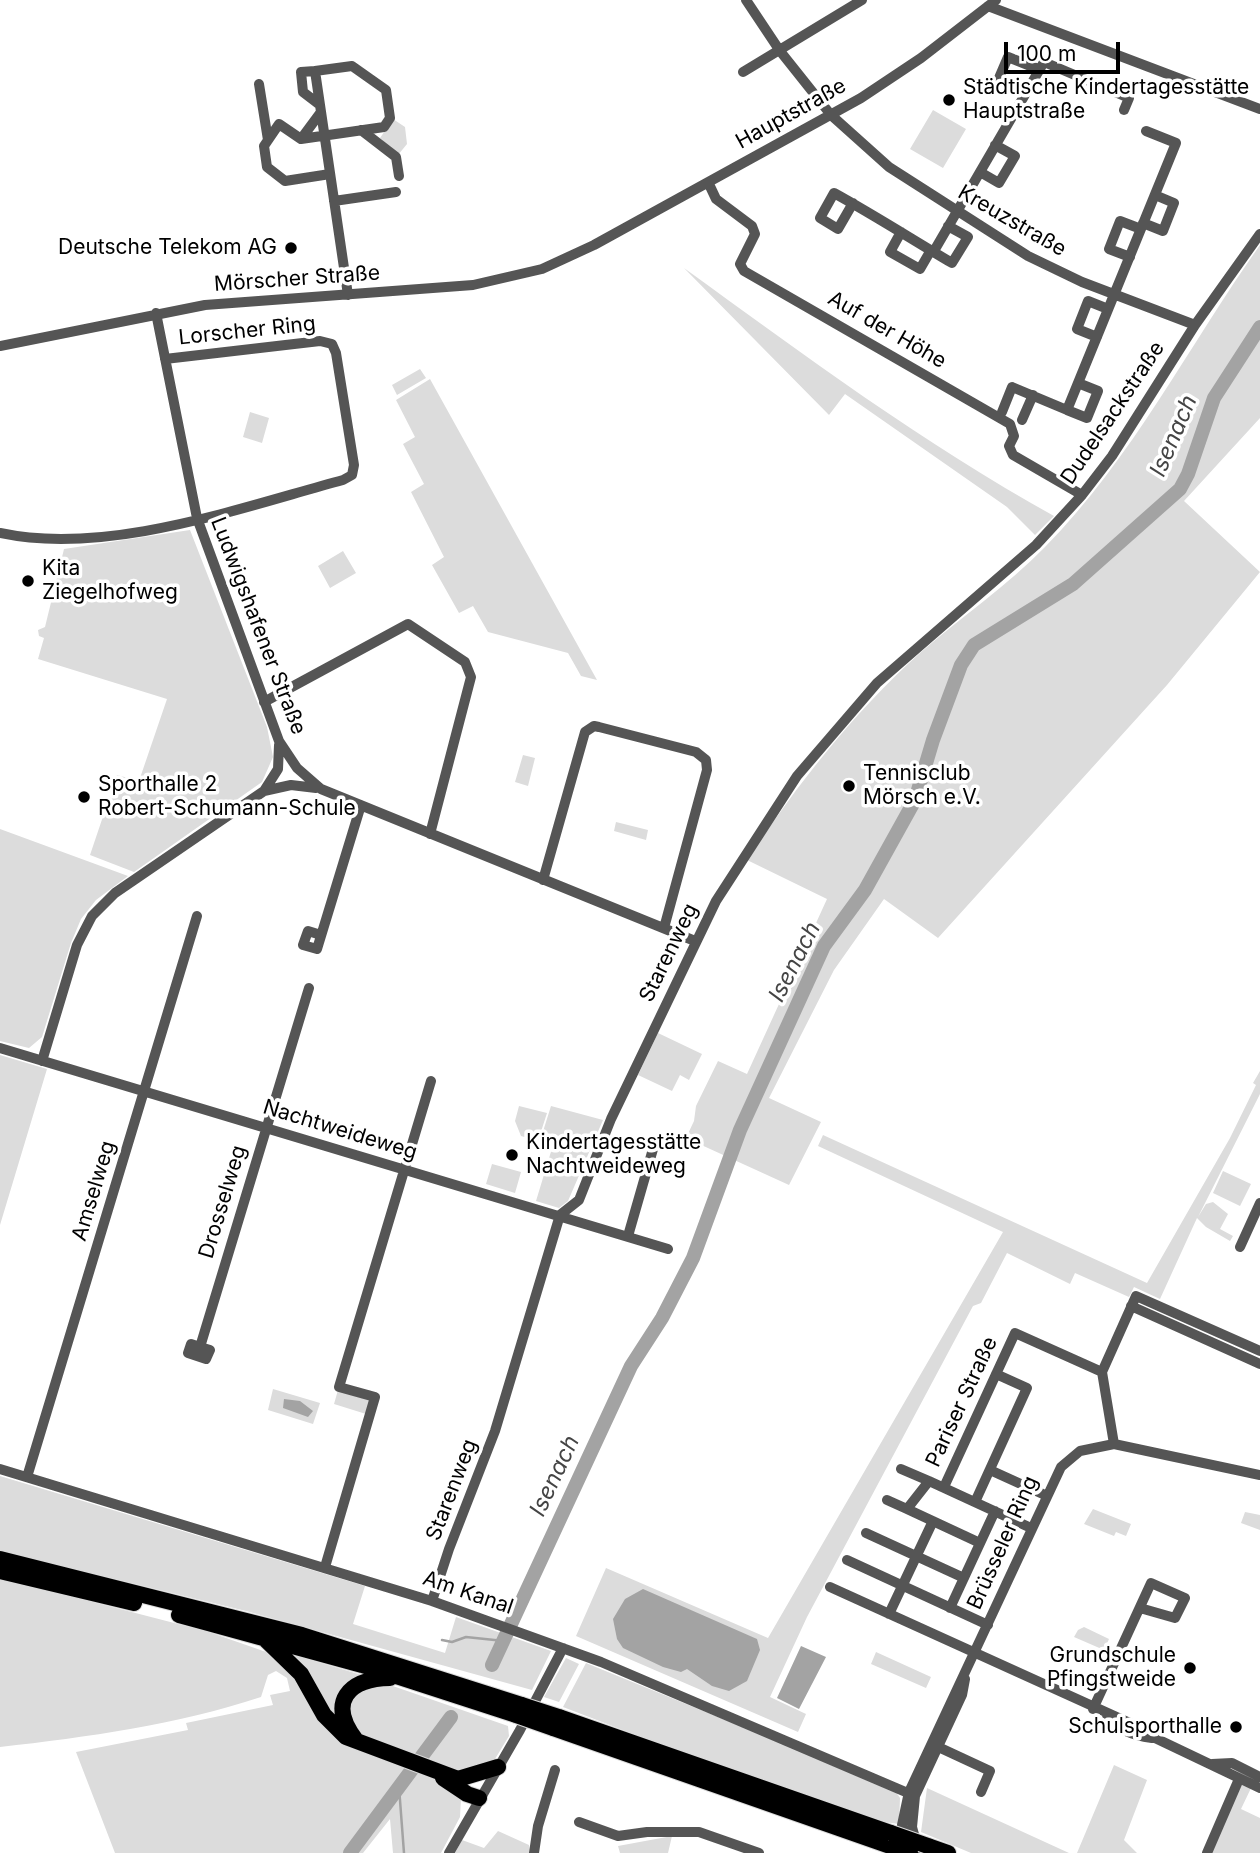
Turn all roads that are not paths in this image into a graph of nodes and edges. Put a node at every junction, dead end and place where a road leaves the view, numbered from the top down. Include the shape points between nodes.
1 (746, 0) edge
2 (862, 0) edge
3 (992, 3) edge
4 (780, 51) junction
5 (1038, 69) junction
6 (743, 72) dead end
7 (259, 84) dead end
8 (1028, 90) junction
9 (320, 109) junction
10 (1260, 109) edge
11 (1124, 110) dead end
12 (831, 115) junction
13 (264, 118) junction
14 (279, 124) junction
15 (384, 127) junction
16 (361, 130) junction
17 (1146, 131) dead end
18 (324, 136) junction
19 (300, 139) junction
20 (268, 140) junction
21 (374, 140) junction
22 (995, 145) junction
23 (980, 172) junction
24 (330, 174) junction
25 (399, 176) dead end
26 (708, 182) junction
27 (396, 192) dead end
28 (1155, 195) junction
29 (334, 201) junction
30 (853, 203) dead end
31 (956, 213) junction
32 (948, 226) junction
33 (1142, 226) junction
34 (901, 232) junction
35 (1260, 234) edge
36 (594, 245) joint
37 (933, 251) junction
38 (1129, 257) junction
39 (1114, 294) junction
40 (348, 295) junction
41 (1108, 309) junction
42 (156, 313) junction
43 (1195, 325) junction
44 (1097, 337) junction
45 (0, 346) edge
46 (166, 359) junction
47 (1078, 383) junction
48 (1033, 395) junction
49 (1067, 410) junction
50 (1002, 412) dead end
51 (1022, 421) dead end
52 (1082, 495) junction
53 (197, 518) junction
54 (0, 533) edge
55 (264, 702) junction
56 (826, 740) joint
57 (279, 741) junction
58 (321, 789) junction
59 (264, 791) junction
60 (361, 806) junction
61 (430, 834) junction
62 (543, 880) junction
63 (197, 916) dead end
64 (664, 928) junction
65 (321, 935) dead end
66 (695, 941) junction
67 (309, 988) dead end
68 (0, 1048) edge
69 (42, 1061) junction
70 (431, 1081) dead end
71 (144, 1091) junction
72 (266, 1128) junction
73 (653, 1149) dead end
74 (404, 1169) junction
75 (579, 1200) junction
76 (1260, 1203) edge
77 (560, 1215) junction
78 (589, 1224) junction
79 (628, 1236) junction
80 (1240, 1247) dead end
81 (668, 1250) dead end
82 (1131, 1306) junction
83 (200, 1347) dead end
84 (1260, 1352) edge
85 (1260, 1364) edge
86 (1102, 1372) junction
87 (996, 1374) junction
88 (1114, 1444) junction
89 (0, 1469) edge
90 (901, 1469) dead end
91 (990, 1469) junction
92 (1260, 1475) edge
93 (27, 1477) junction
94 (929, 1481) junction
95 (944, 1487) junction
96 (1045, 1495) junction
97 (887, 1500) dead end
98 (975, 1502) junction
99 (907, 1509) junction
100 (995, 1511) junction
101 (933, 1521) junction
102 (1031, 1528) junction
103 (866, 1533) dead end
104 (981, 1543) junction
105 (917, 1557) junction
106 (0, 1559) edge
107 (847, 1560) dead end
108 (325, 1567) junction
109 (0, 1571) edge
110 (964, 1578) junction
111 (902, 1586) junction
112 (830, 1587) dead end
113 (432, 1601) junction
114 (950, 1608) junction
115 (1140, 1608) dead end
116 (889, 1615) junction
117 (988, 1625) junction
118 (262, 1636) junction
119 (563, 1648) junction
120 (974, 1654) junction
121 (401, 1678) junction
122 (1093, 1709) junction
123 (519, 1710) junction
124 (357, 1742) junction
125 (935, 1746) junction
126 (1212, 1764) junction
127 (498, 1767) junction
128 (429, 1770) junction
129 (555, 1770) dead end
130 (1260, 1777) edge
131 (458, 1779) junction
132 (1239, 1779) junction
133 (1260, 1788) edge
134 (981, 1792) dead end
135 (912, 1794) junction
136 (479, 1798) junction
137 (579, 1822) dead end
138 (908, 1846) edge
139 (449, 1853) edge
140 (534, 1853) edge
141 (759, 1853) edge
142 (948, 1853) edge
143 (1207, 1853) edge

1 - 4 street, Kreuzstraße
2 - 4 street
3 - 10 street
3 - 12 street, Hauptstraße via 888,81
4 - 6 street
4 - 12 street, Kreuzstraße
5 - 8 street
5 - 8 street via 1008,57 999,78
5 - 11 street via 1044,62 1129,98
7 - 13 street
8 - 22 street
9 - 15 street via 315,71 352,66 386,90 390,118
9 - 18 street
9 - 19 street
12 - 26 street, Hauptstraße
12 - 31 street, Kreuzstraße via 889,167
13 - 14 street
13 - 20 street
14 - 19 street
14 - 20 street
15 - 16 street
15 - 21 street
16 - 18 street
16 - 21 street
17 - 28 street via 1175,143
18 - 19 street
18 - 24 street
20 - 24 street via 264,146 267,167 285,181
21 - 25 street via 396,156
22 - 23 street
22 - 23 street via 1015,156 999,183
23 - 31 street
24 - 29 street
26 - 36 street, Hauptstraße
26 - 52 street, Auf der Höhe via 716,199 752,226 755,234 740,264 744,271 1010,424 1013,455
27 - 29 street
28 - 33 street
28 - 33 street via 1174,203 1167,222 1163,231
29 - 40 street
30 - 34 street
31 - 32 street
31 - 39 street, Kreuzstraße via 1028,256
32 - 37 street
32 - 37 street via 968,237 953,263
33 - 38 street
33 - 38 street via 1120,221 1109,249
34 - 37 street
34 - 37 street via 890,252 920,269
35 - 43 street, Dudelsackstraße
36 - 40 street, Mörscher Straße via 542,269 503,280
38 - 39 street
39 - 41 street
39 - 43 street, Kreuzstraße
40 - 42 street, Mörscher Straße
41 - 44 street
41 - 44 street via 1088,301 1077,329
42 - 45 street, Mörscher Straße
42 - 46 street, Ludwigshafener Straße
43 - 52 street, Dudelsackstraße
44 - 47 street
46 - 53 street, Ludwigshafener Straße
46 - 53 street, Lorscher Ring via 320,341 332,344 336,353 352,475
47 - 49 street
47 - 49 street via 1098,391 1087,418
48 - 49 street
48 - 50 street via 1012,387
48 - 51 street
52 - 56 street, Dudelsackstraße via 1036,545 877,683
53 - 54 street via 78,540
53 - 55 street, Ludwigshafener Straße
55 - 57 street, Ludwigshafener Straße
55 - 61 street via 408,624 465,662 471,677
56 - 66 street, Starenweg via 743,856
57 - 58 street, Ludwigshafener Straße via 297,768
57 - 59 street via 278,769
58 - 59 street via 291,785
58 - 60 street, Ludwigshafener Straße
59 - 69 street via 115,893 92,916 77,945
60 - 61 street, Ludwigshafener Straße
60 - 65 street
61 - 62 street, Ludwigshafener Straße
62 - 64 street, Ludwigshafener Straße
62 - 64 street via 585,732 600,727 696,752 706,760 707,770
63 - 71 street, Amselweg
64 - 66 street, Ludwigshafener Straße
66 - 75 street, Starenweg via 606,1129
67 - 72 street, Drosselweg
68 - 69 street, Nachtweideweg
69 - 71 street, Nachtweideweg
70 - 74 street
71 - 72 street, Nachtweideweg
71 - 93 street, Amselweg
72 - 74 street, Nachtweideweg
72 - 83 street, Drosselweg
73 - 79 street
74 - 77 street, Nachtweideweg
74 - 108 street via 339,1387 375,1397
75 - 77 street
75 - 78 street
76 - 80 street
77 - 78 street, Nachtweideweg
77 - 113 street, Starenweg via 495,1431
78 - 79 street, Nachtweideweg
79 - 81 street, Nachtweideweg
82 - 84 street via 1136,1296
82 - 85 street
82 - 86 street
86 - 87 street, Pariser Straße via 1015,1333
86 - 88 street
87 - 91 street via 1027,1388
87 - 95 street, Pariser Straße
88 - 92 street, Brüsseler Ring
88 - 96 street, Brüsseler Ring via 1069,1459
89 - 93 street, Am Kanal
90 - 94 street, Pariser Straße
91 - 96 street
91 - 98 street
93 - 108 street, Am Kanal
94 - 95 street, Pariser Straße
94 - 99 street
95 - 98 street, Pariser Straße
96 - 102 street, Brüsseler Ring
97 - 99 street
98 - 100 street, Pariser Straße
99 - 101 street
100 - 102 street, Pariser Straße
100 - 104 street
101 - 104 street
101 - 105 street
102 - 117 street, Brüsseler Ring
103 - 105 street
104 - 110 street
105 - 110 street
105 - 111 street
106 - 123 highway via 302,1635
107 - 111 street
108 - 113 street, Am Kanal
109 - 118 highway
110 - 114 street
111 - 114 street
111 - 116 street
112 - 116 street
113 - 119 street, Am Kanal
114 - 117 street
115 - 122 street
116 - 120 street
117 - 120 street, Brüsseler Ring
118 - 121 highway
118 - 124 highway via 301,1674 335,1729
119 - 127 street
119 - 135 street, Am Kanal
120 - 122 street
120 - 125 street, Brüsseler Ring
121 - 123 highway
121 - 124 highway via 365,1679 351,1688 343,1721
122 - 126 street via 1133,1735 1155,1738
123 - 138 highway, bridge
124 - 128 highway
125 - 134 street via 990,1771
125 - 135 street, Brüsseler Ring
126 - 130 street via 1232,1763
126 - 132 street
127 - 131 highway
127 - 136 street
128 - 131 highway
128 - 136 highway
129 - 140 street
131 - 136 highway via 474,1788
132 - 133 street
132 - 143 street
135 - 138 street, Brüsseler Ring
136 - 139 street
137 - 141 street via 618,1836 699,1832
138 - 142 highway

